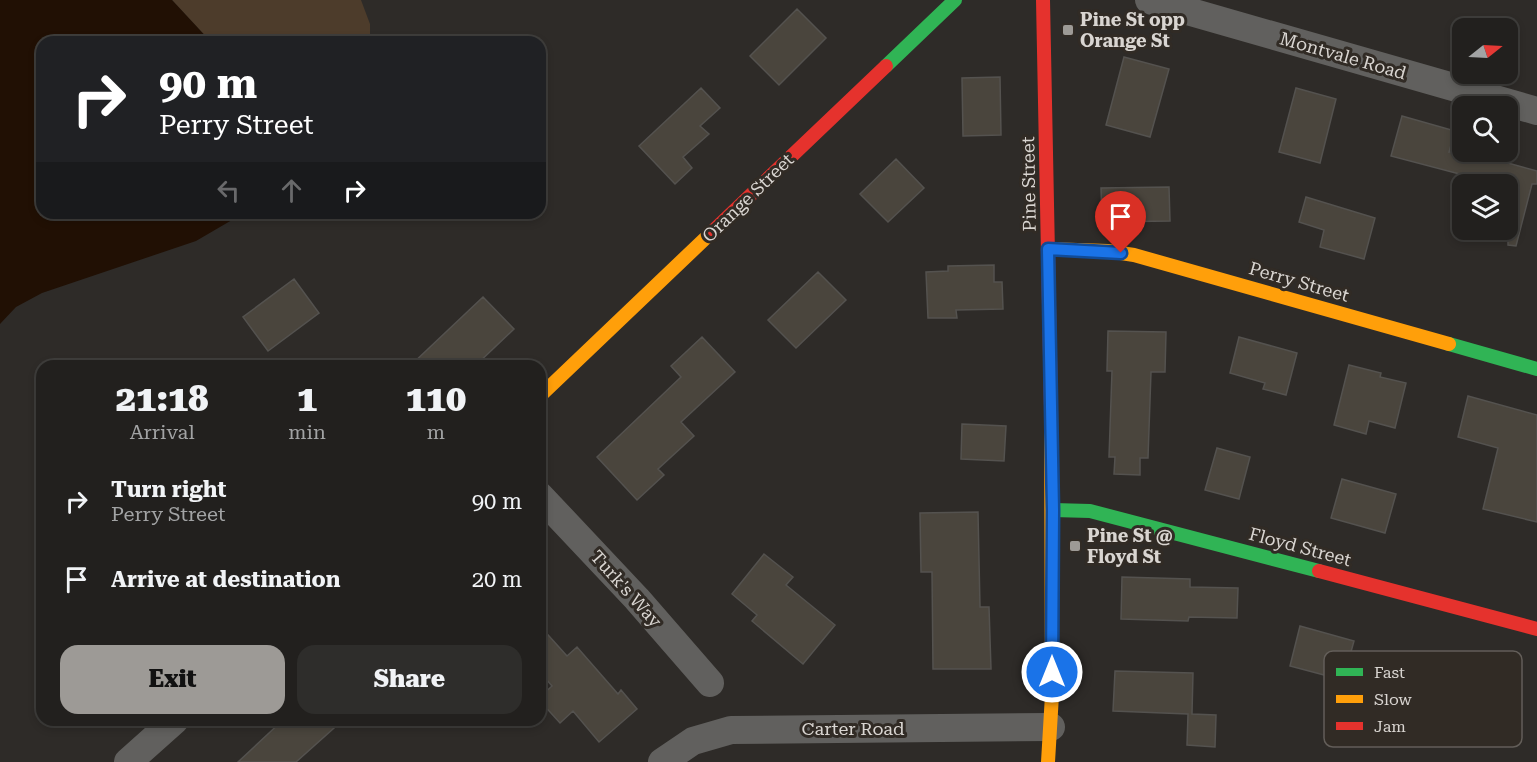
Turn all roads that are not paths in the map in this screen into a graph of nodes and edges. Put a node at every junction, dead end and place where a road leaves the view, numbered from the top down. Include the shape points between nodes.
1 (1043, 0) edge
2 (1149, 0) edge
3 (946, 3) edge
4 (1537, 111) edge
5 (1048, 249) junction
6 (1537, 369) edge
7 (546, 390) edge
8 (546, 502) edge
9 (1053, 510) junction
10 (1537, 629) edge
11 (710, 683) dead end
12 (169, 726) edge
13 (1051, 727) junction
14 (128, 762) edge
15 (662, 762) edge
16 (1048, 762) edge

1 - 5 street, Pine Street
2 - 4 street, Montvale Road
3 - 7 street, Orange Street
5 - 6 street, Perry Street via 1108,251 1140,257
5 - 9 street, Pine Street
8 - 11 street, Turk's Way
9 - 10 street, Floyd Street via 1090,511
9 - 13 street, Pine Street
12 - 14 street
13 - 15 street, Carter Road via 738,730 693,741
13 - 16 street, Pine Street

